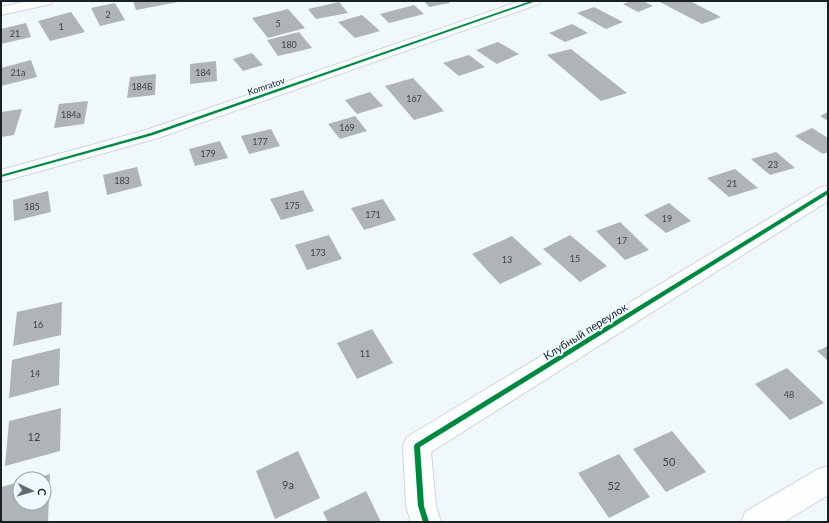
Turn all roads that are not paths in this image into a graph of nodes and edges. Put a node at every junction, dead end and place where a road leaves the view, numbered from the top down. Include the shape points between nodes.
1 (46, 1) edge
2 (534, 1) edge
3 (1, 11) edge
4 (1, 176) edge
5 (828, 192) edge
6 (828, 479) edge
7 (426, 522) edge
8 (756, 522) edge

1 - 3 street
2 - 4 street, Komratov via 152,134
5 - 7 street, Клубный переулок via 417,446 420,506
6 - 8 street

